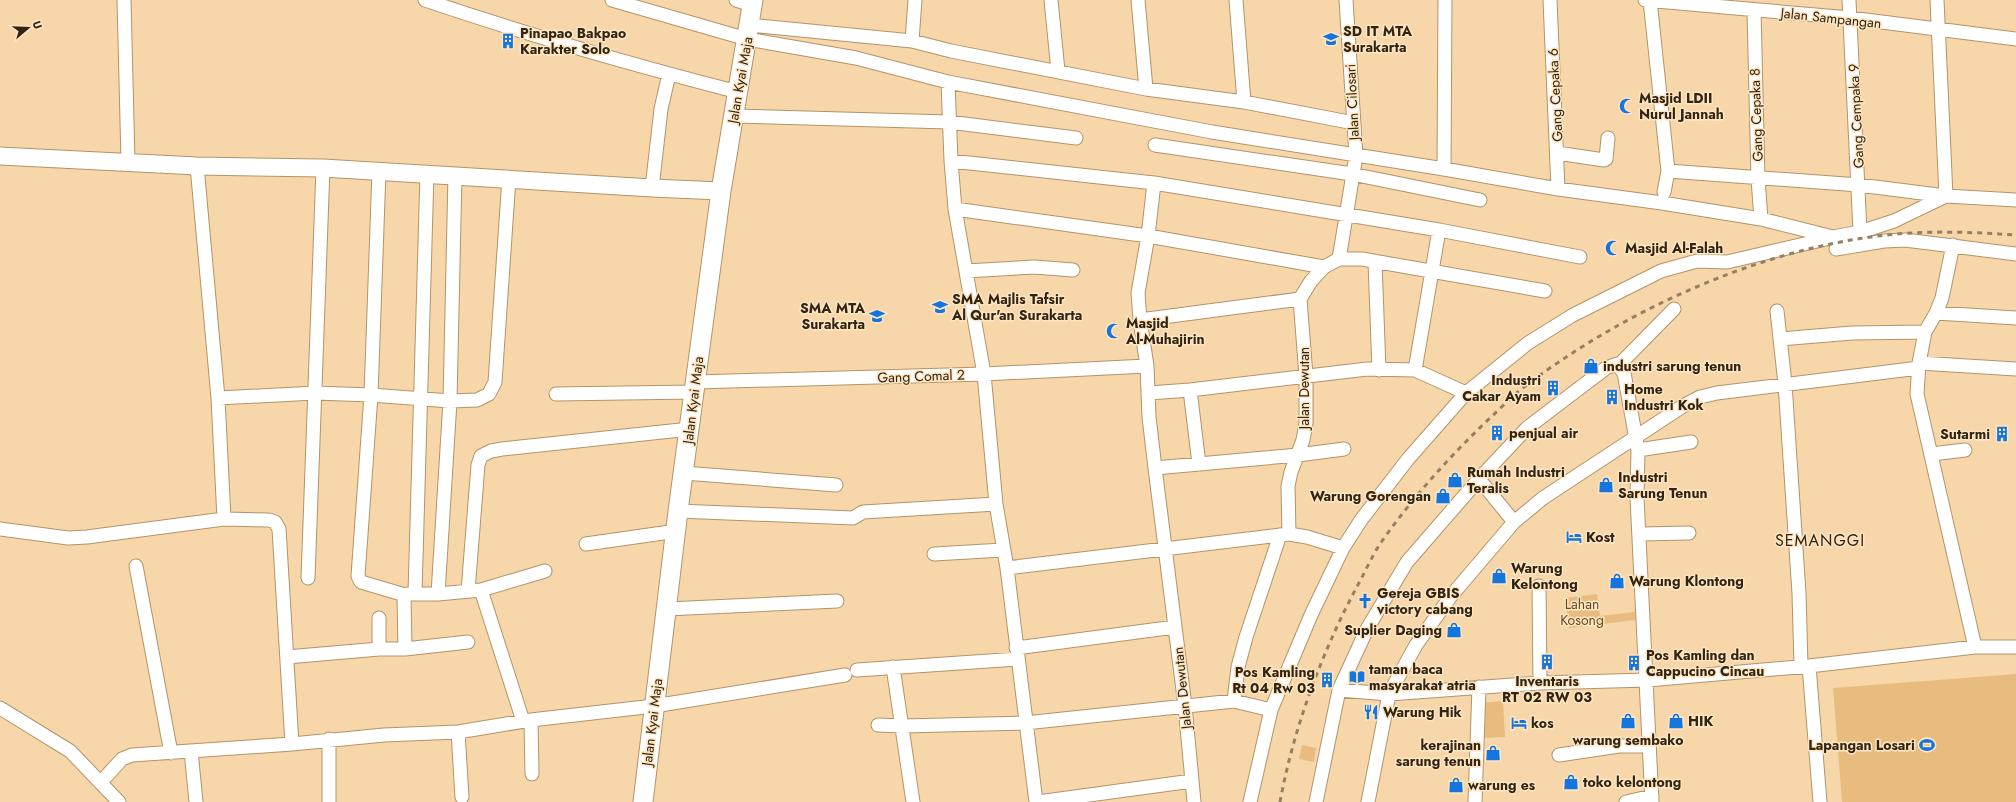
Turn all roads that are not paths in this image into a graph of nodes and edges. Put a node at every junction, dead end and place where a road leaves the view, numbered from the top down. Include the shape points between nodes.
1 (124, 0) edge
2 (425, 0) edge
3 (612, 0) edge
4 (915, 0) edge
5 (1051, 0) edge
6 (1138, 0) edge
7 (1236, 0) edge
8 (1346, 0) edge
9 (1445, 0) edge
10 (1550, 0) edge
11 (1649, 0) edge
12 (1849, 0) edge
13 (1937, 0) edge
14 (747, 2) edge
15 (1748, 7) edge
16 (1850, 18) junction
17 (1939, 30) junction
18 (748, 32) junction
19 (2016, 39) edge
20 (912, 41) junction
21 (1058, 71) junction
22 (669, 74) junction
23 (948, 82) junction
24 (1146, 89) junction
25 (738, 92) junction
26 (1244, 102) junction
27 (734, 116) junction
28 (949, 122) junction
29 (1354, 123) junction
30 (1076, 138) dead end
31 (1608, 138) dead end
32 (1155, 145) dead end
33 (1557, 153) junction
34 (0, 156) edge
35 (1356, 156) junction
36 (128, 161) junction
37 (951, 161) junction
38 (198, 166) junction
39 (323, 168) junction
40 (1444, 169) junction
41 (379, 171) junction
42 (1668, 171) junction
43 (427, 173) junction
44 (1352, 174) junction
45 (455, 175) junction
46 (509, 178) junction
47 (1758, 179) junction
48 (1154, 183) junction
49 (1859, 185) junction
50 (652, 188) junction
51 (1558, 190) junction
52 (720, 191) junction
53 (1664, 192) dead end
54 (1946, 196) junction
55 (1480, 200) dead end
56 (2016, 200) edge
57 (955, 209) junction
58 (1346, 215) junction
59 (1760, 219) junction
60 (1438, 230) junction
61 (1860, 232) junction
62 (1148, 236) junction
63 (1834, 243) junction
64 (1952, 245) junction
65 (2016, 254) edge
66 (1580, 257) dead end
67 (1339, 259) junction
68 (1375, 262) junction
69 (1324, 268) junction
70 (1073, 270) dead end
71 (1433, 270) junction
72 (966, 271) junction
73 (1544, 290) dead end
74 (1300, 299) junction
75 (1674, 309) dead end
76 (1777, 311) dead end
77 (1936, 313) junction
78 (2016, 318) edge
79 (1140, 320) junction
80 (1925, 332) junction
81 (1780, 339) junction
82 (1919, 365) junction
83 (1147, 366) junction
84 (1618, 366) junction
85 (2016, 369) edge
86 (1380, 370) junction
87 (1415, 370) junction
88 (984, 374) junction
89 (1306, 376) junction
90 (1785, 384) junction
91 (695, 387) junction
92 (1190, 390) junction
93 (314, 393) junction
94 (1149, 393) junction
95 (1466, 393) junction
96 (556, 394) dead end
97 (372, 395) junction
98 (218, 398) junction
99 (421, 399) junction
100 (450, 401) junction
101 (690, 429) junction
102 (1690, 442) dead end
103 (1636, 444) junction
104 (1344, 448) dead end
105 (1965, 450) dead end
106 (1932, 454) junction
107 (1298, 455) junction
108 (1199, 464) junction
109 (1155, 468) junction
110 (684, 473) junction
111 (1479, 479) junction
112 (836, 485) dead end
113 (996, 504) junction
114 (678, 511) junction
115 (224, 519) junction
116 (1514, 522) junction
117 (0, 529) edge
118 (677, 531) junction
119 (1689, 533) dead end
120 (1284, 534) junction
121 (1640, 534) junction
122 (586, 544) dead end
123 (1343, 548) junction
124 (1003, 550) junction
125 (1164, 550) junction
126 (934, 554) dead end
127 (136, 566) dead end
128 (1007, 568) junction
129 (545, 571) dead end
130 (308, 578) dead end
131 (1539, 586) dead end
132 (474, 590) junction
133 (410, 594) junction
134 (438, 594) junction
135 (837, 601) dead end
136 (667, 609) junction
137 (379, 618) dead end
138 (1175, 627) junction
139 (468, 642) dead end
140 (1975, 647) junction
141 (2016, 647) edge
142 (379, 649) junction
143 (405, 649) junction
144 (1017, 654) junction
145 (287, 657) junction
146 (1805, 666) junction
147 (893, 667) junction
148 (857, 670) dead end
149 (845, 675) dead end
150 (1648, 680) junction
151 (1540, 683) junction
152 (1479, 687) junction
153 (1339, 690) junction
154 (1389, 694) junction
155 (1234, 701) junction
156 (654, 706) junction
157 (1185, 706) junction
158 (0, 708) edge
159 (1271, 710) junction
160 (527, 721) junction
161 (1025, 723) junction
162 (878, 725) dead end
163 (902, 726) junction
164 (458, 732) junction
165 (329, 739) junction
166 (292, 744) junction
167 (1648, 746) junction
168 (191, 751) junction
169 (171, 753) junction
170 (1559, 755) dead end
171 (532, 774) dead end
172 (1192, 781) junction
173 (101, 782) junction
174 (462, 797) dead end
175 (1652, 799) edge
176 (119, 802) edge
177 (196, 802) edge
178 (328, 802) edge
179 (642, 802) edge
180 (913, 802) edge
181 (1037, 802) edge
182 (1194, 802) edge
183 (1250, 802) edge
184 (1316, 802) edge
185 (1368, 802) edge
186 (1475, 802) edge
187 (1626, 802) edge
188 (1820, 802) edge

1 - 36 street
2 - 22 street via 501,26
3 - 18 street
4 - 20 street
5 - 21 street
6 - 24 street
7 - 26 street
8 - 29 street, Jalan Cilosari
9 - 40 street
10 - 33 street, Gang Cepaka 6
11 - 15 street, Jalan Sampangan
11 - 42 street
12 - 16 street, Gang Cempaka 9
13 - 17 street
14 - 18 main road, Jalan Kyai Maja
15 - 16 street, Jalan Sampangan
15 - 47 street, Gang Cepaka 8
16 - 17 street, Jalan Sampangan
16 - 49 street, Gang Cempaka 9
17 - 19 street, Jalan Sampangan
17 - 54 street
18 - 20 street
18 - 23 street
18 - 25 main road, Jalan Kyai Maja
20 - 21 street
21 - 24 street
22 - 25 street
22 - 50 street via 661,109
23 - 28 street
23 - 35 street via 1212,132
24 - 26 street
25 - 27 main road, Jalan Kyai Maja
26 - 29 street
27 - 28 street
27 - 52 main road, Jalan Kyai Maja
28 - 30 street
28 - 37 street
29 - 35 street, Jalan Cilosari
31 - 33 street via 1606,160
32 - 44 street
33 - 51 street, Gang Cepaka 6
34 - 36 street
35 - 40 street
35 - 44 street
36 - 38 street
37 - 48 street
37 - 57 street
38 - 39 street
38 - 98 street
39 - 41 street
39 - 93 street
40 - 51 street
41 - 43 street
41 - 97 street
42 - 47 street
42 - 53 street
43 - 45 street
43 - 99 street
44 - 55 street
44 - 58 street
45 - 46 street
45 - 100 street
46 - 50 street
46 - 100 street via 494,382 489,394 477,400
47 - 49 street
47 - 59 street, Gang Cepaka 8
48 - 58 street
48 - 62 street, Jalan Dewutan
49 - 54 street
49 - 61 street, Gang Cempaka 9
50 - 52 street
51 - 59 street
52 - 91 main road, Jalan Kyai Maja
54 - 56 street
54 - 61 street via 1894,221
57 - 62 street
57 - 72 street
58 - 60 street
58 - 67 street
59 - 63 street
60 - 66 street
60 - 71 street
61 - 63 street
62 - 69 street
62 - 79 street, Jalan Dewutan via 1138,293
63 - 64 street via 1905,240
63 - 95 street via 1727,262 1697,261 1661,271 1573,315 1528,343
64 - 65 street
64 - 77 street via 1942,298
67 - 68 street
67 - 69 street
68 - 71 street
68 - 86 street
69 - 74 street via 1311,281
70 - 72 street via 1034,267
71 - 73 street
71 - 87 street
72 - 88 street
74 - 79 street
74 - 89 street, Jalan Dewutan
75 - 84 street
76 - 81 street
77 - 78 street
77 - 80 street
79 - 83 street, Jalan Dewutan
80 - 81 street via 1852,333
80 - 82 street
81 - 90 street
82 - 85 street
82 - 90 street
82 - 106 street via 1917,394
83 - 88 street, Gang Comal 2
83 - 94 street, Jalan Dewutan
84 - 103 street via 1624,373
84 - 111 street via 1606,368 1527,428
86 - 87 street
86 - 89 street
87 - 95 street
88 - 91 street, Gang Comal 2
88 - 113 street
89 - 92 street
89 - 107 street, Jalan Dewutan via 1306,423
90 - 103 street via 1700,397 1683,406
90 - 146 street
91 - 96 street, Gang Comal 2
91 - 101 main road, Jalan Kyai Maja
92 - 94 street
92 - 108 street
93 - 97 street
93 - 98 street
93 - 130 street
94 - 109 street, Jalan Dewutan
95 - 123 street via 1408,459
97 - 99 street
97 - 133 street via 358,576 361,582
98 - 115 street
99 - 100 street
99 - 133 street
100 - 134 street
101 - 110 main road, Jalan Kyai Maja
101 - 132 street via 502,449 481,456 478,465
102 - 103 street
103 - 116 street via 1543,498
103 - 121 street
104 - 107 street
105 - 106 street
106 - 140 street
107 - 108 street
107 - 120 street, Jalan Dewutan via 1288,486
108 - 109 street
109 - 125 street, Jalan Dewutan
110 - 112 street
110 - 114 main road, Jalan Kyai Maja
111 - 116 street
111 - 153 street via 1407,562 1367,629
113 - 114 street via 862,512 853,518
113 - 124 street
114 - 118 main road, Jalan Kyai Maja
115 - 117 street via 68,538
115 - 145 street via 269,520 275,522 279,529
116 - 154 street via 1450,596 1416,645
118 - 122 street
118 - 136 main road, Jalan Kyai Maja
119 - 121 street
120 - 123 street via 1307,536
120 - 125 street
120 - 155 street, Jalan Dewutan via 1246,638 1238,668
121 - 150 street
123 - 159 street via 1311,615
124 - 126 street
124 - 128 street
125 - 128 street
125 - 138 street, Jalan Dewutan
127 - 169 street
128 - 144 street
129 - 132 street
131 - 151 street
132 - 134 street
132 - 160 street
133 - 134 street
133 - 143 street
135 - 136 street
136 - 156 main road, Jalan Kyai Maja
137 - 142 street
138 - 144 street
138 - 157 street, Jalan Dewutan
139 - 143 street
140 - 141 street
140 - 146 street
142 - 143 street
142 - 145 street
144 - 147 street
144 - 161 street
145 - 166 street
146 - 150 street
146 - 188 street
147 - 148 street
147 - 163 street
149 - 156 street
150 - 151 street
150 - 167 street
151 - 152 street
152 - 154 street
152 - 186 street
153 - 154 street
153 - 184 street
154 - 185 street
155 - 157 street
155 - 159 street
156 - 160 street
156 - 179 main road, Jalan Kyai Maja
157 - 161 street
157 - 172 street, Jalan Dewutan
158 - 173 street via 70,751
159 - 183 street
160 - 164 street
160 - 171 street
161 - 163 street
161 - 181 street
162 - 163 street
163 - 180 street
164 - 165 street
164 - 174 street
165 - 166 street
165 - 178 street
166 - 168 street
167 - 170 street via 1619,746
167 - 175 street
168 - 169 street
168 - 177 street
169 - 173 street via 132,755 122,759
172 - 181 street
172 - 182 street, Jalan Dewutan
173 - 176 street
175 - 187 street

